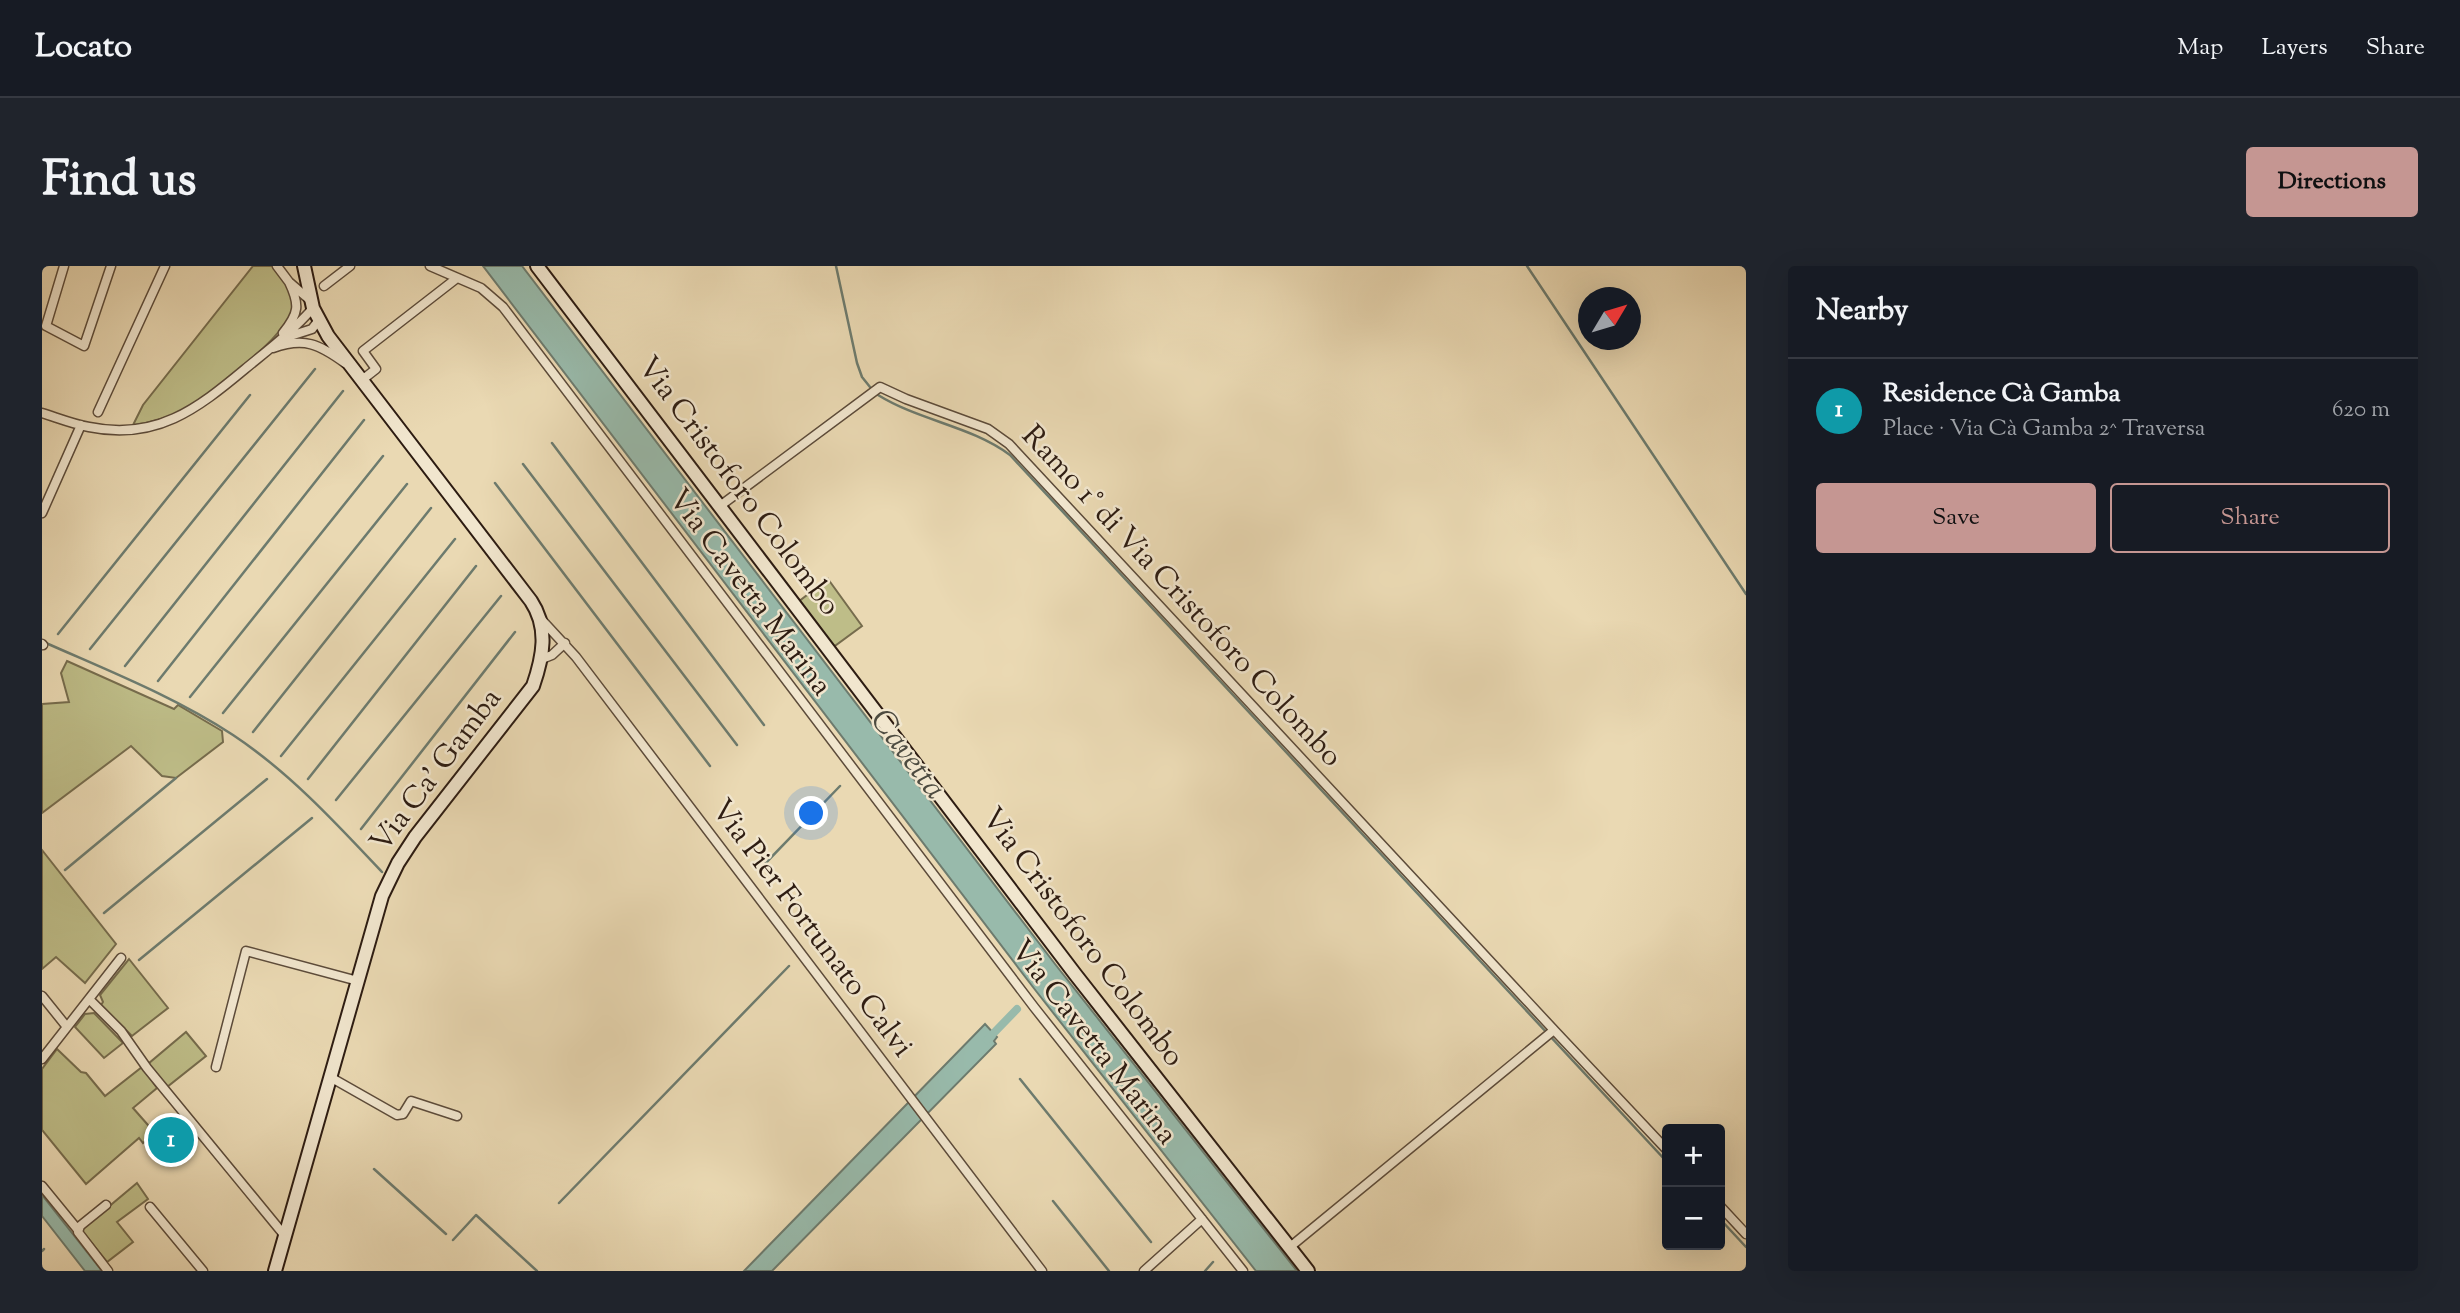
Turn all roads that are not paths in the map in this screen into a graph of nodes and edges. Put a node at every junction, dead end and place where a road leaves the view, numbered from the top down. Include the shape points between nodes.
1 (64, 266) edge
2 (111, 266) edge
3 (165, 266) edge
4 (277, 266) edge
5 (304, 266) edge
6 (350, 266) edge
7 (430, 266) edge
8 (537, 266) edge
9 (457, 278) junction
10 (289, 282) junction
11 (324, 286) dead end
12 (314, 309) junction
13 (274, 345) junction
14 (353, 368) junction
15 (362, 380) junction
16 (98, 412) dead end
17 (42, 413) edge
18 (81, 425) junction
19 (720, 506) junction
20 (42, 513) edge
21 (540, 618) junction
22 (565, 643) junction
23 (542, 659) junction
24 (121, 958) dead end
25 (358, 981) junction
26 (42, 996) edge
27 (89, 999) junction
28 (67, 1027) junction
29 (1550, 1033) junction
30 (42, 1059) edge
31 (216, 1068) dead end
32 (330, 1077) junction
33 (457, 1116) dead end
34 (1662, 1145) edge
35 (42, 1186) edge
36 (106, 1205) dead end
37 (150, 1207) dead end
38 (1725, 1211) edge
39 (1202, 1219) junction
40 (78, 1230) junction
41 (1746, 1234) edge
42 (285, 1236) junction
43 (1290, 1247) junction
44 (108, 1271) edge
45 (203, 1271) edge
46 (275, 1271) edge
47 (1042, 1271) edge
48 (1144, 1271) edge
49 (1242, 1271) edge
50 (1308, 1271) edge

1 - 2 street via 46,326 84,346
3 - 16 street
4 - 10 street
5 - 12 street, Via Ca' Gamba
6 - 11 street
7 - 9 street, Via Cavetta Marina
8 - 19 street, Via Cristoforo Colombo
9 - 15 street via 363,351 376,369
9 - 39 street, Via Cavetta Marina via 481,288 503,307 1034,1007
10 - 12 street
10 - 13 street via 297,299 296,311
12 - 13 street
12 - 13 street via 312,329
12 - 14 street, Via Ca' Gamba
13 - 14 street via 308,343
13 - 18 street via 194,410 169,421 114,430
14 - 15 street, Via Ca' Gamba
15 - 21 street, Via Ca' Gamba
17 - 18 street
18 - 20 street
19 - 29 street, Ramo 1° di Via Cristoforo Colombo via 880,387 988,429 1018,454
19 - 43 street, Via Cristoforo Colombo
21 - 22 street, Via Pier Fortunato Calvi
21 - 23 street, Via Ca' Gamba
22 - 23 street
22 - 47 street, Via Pier Fortunato Calvi
23 - 25 street, Via Ca' Gamba via 533,686 398,863 377,908
24 - 27 street
25 - 31 street via 246,951
25 - 32 street, Via Ca' Gamba
26 - 28 street
27 - 28 street
27 - 42 street via 121,1031
28 - 30 street
29 - 34 street
29 - 43 street
32 - 33 street via 397,1115 403,1114 411,1101
32 - 42 street, Via Ca' Gamba
35 - 40 street
36 - 40 street
37 - 45 street
38 - 41 street
39 - 48 street
39 - 49 street, Via Cavetta Marina
40 - 44 street
42 - 46 street, Via Ca' Gamba
43 - 50 street, Via Cristoforo Colombo

